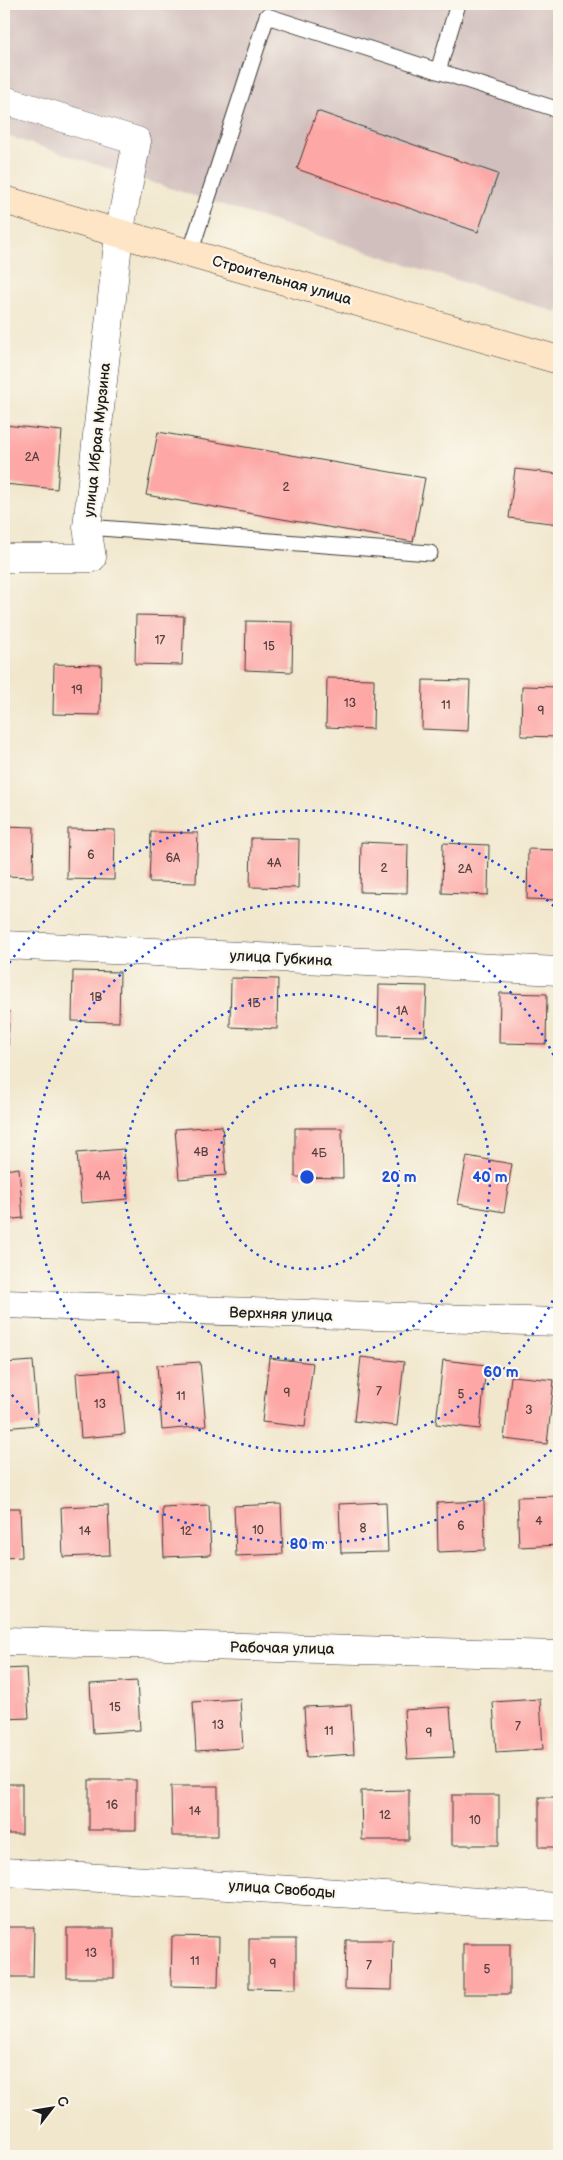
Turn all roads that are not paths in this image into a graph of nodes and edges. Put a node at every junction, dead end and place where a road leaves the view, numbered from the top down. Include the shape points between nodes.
1 (458, 4) edge
2 (438, 71) junction
3 (4, 100) edge
4 (559, 110) edge
5 (4, 200) edge
6 (119, 234) junction
7 (190, 254) junction
8 (559, 360) edge
9 (88, 527) junction
10 (430, 553) dead end
11 (4, 558) edge
12 (4, 945) edge
13 (559, 971) edge
14 (4, 1304) edge
15 (559, 1322) edge
16 (4, 1641) edge
17 (559, 1655) edge
18 (4, 1872) edge
19 (559, 1907) edge

1 - 2 lane
2 - 4 lane
2 - 7 lane via 267,16
3 - 6 street, улица Ибрая Мурзина via 137,141
5 - 6 main road, Строительная улица
6 - 7 main road, Строительная улица
6 - 9 street, улица Ибрая Мурзина
7 - 8 main road, Строительная улица
9 - 10 lane
9 - 11 street, улица Ибрая Мурзина via 92,558
12 - 13 street, улица Губкина
14 - 15 street, Верхняя улица
16 - 17 street, Рабочая улица
18 - 19 street, улица Свободы

